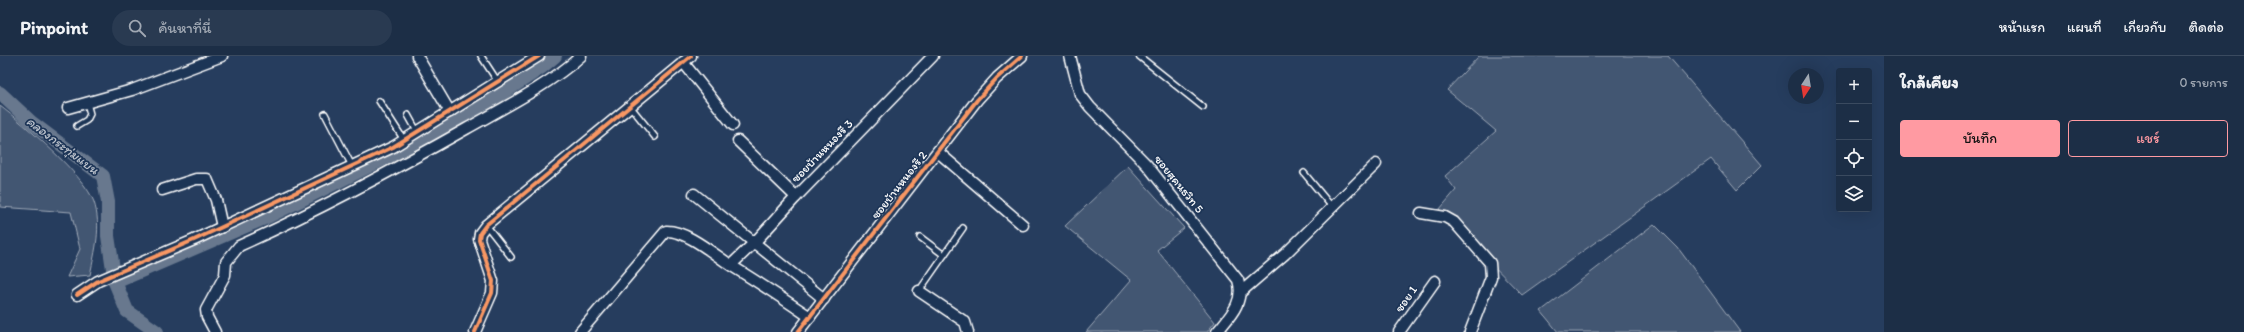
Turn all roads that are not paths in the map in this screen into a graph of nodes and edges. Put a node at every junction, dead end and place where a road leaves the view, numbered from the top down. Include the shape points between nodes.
1 (222, 56) edge
2 (417, 56) edge
3 (482, 56) edge
4 (539, 56) edge
5 (581, 56) edge
6 (933, 56) edge
7 (1022, 56) edge
8 (1070, 56) edge
9 (1139, 56) edge
10 (687, 59) edge
11 (498, 82) junction
12 (379, 101) dead end
13 (87, 103) junction
14 (630, 106) junction
15 (1203, 107) dead end
16 (68, 108) dead end
17 (450, 112) junction
18 (325, 114) dead end
19 (408, 115) dead end
20 (733, 125) dead end
21 (77, 126) dead end
22 (418, 133) junction
23 (655, 137) dead end
24 (405, 140) junction
25 (738, 140) dead end
26 (938, 152) junction
27 (1376, 164) dead end
28 (352, 166) junction
29 (1304, 174) dead end
30 (162, 190) dead end
31 (694, 194) dead end
32 (796, 197) junction
33 (1332, 207) junction
34 (1421, 213) dead end
35 (486, 225) junction
36 (1023, 225) dead end
37 (222, 227) junction
38 (963, 228) dead end
39 (920, 237) dead end
40 (755, 242) junction
41 (944, 255) junction
42 (511, 257) dead end
43 (730, 265) junction
44 (1435, 282) dead end
45 (919, 291) joint
46 (1242, 291) junction
47 (77, 295) dead end
48 (824, 299) junction
49 (810, 317) junction
50 (215, 332) edge
51 (475, 332) edge
52 (580, 332) edge
53 (798, 332) edge
54 (968, 332) edge
55 (1217, 332) edge
56 (1399, 332) edge
57 (1470, 332) edge

1 - 13 street via 132,90
2 - 17 street
3 - 11 lane
4 - 11 street
5 - 50 street via 568,68 382,176 239,246 226,262 225,275 206,310
6 - 32 street, ซอยบ้านหนองรี 3
7 - 26 street, ซอยบ้านหนองรี 2 via 977,100
8 - 46 street, ซอยสุคนธวิท 5 via 1080,94 1163,183 1238,280
9 - 15 lane
10 - 14 street
10 - 20 street
11 - 17 street
12 - 24 lane
13 - 16 street
13 - 21 lane via 90,114 87,120
14 - 23 lane
14 - 35 street
17 - 22 street
18 - 28 lane
19 - 22 lane
22 - 24 street
24 - 28 street
25 - 32 street
26 - 36 street
26 - 48 street, ซอยบ้านหนองรี 2
27 - 33 street
28 - 37 street
29 - 33 lane
30 - 37 street via 196,179 207,179 216,200
31 - 40 street
32 - 40 street, ซอยบ้านหนองรี 3
33 - 46 street via 1286,254
34 - 57 street via 1445,217 1454,222 1490,263 1491,277
35 - 42 lane
35 - 51 street via 479,239 492,272 492,293
37 - 47 street via 98,281
38 - 41 lane
39 - 41 lane
40 - 43 street, ซอยบ้านหนองรี 3
40 - 48 street
41 - 45 lane
43 - 49 street
43 - 52 street via 679,233 666,231
44 - 56 street, ซอย 1
45 - 54 street via 965,322
46 - 55 street via 1232,313
48 - 49 street, ซอยบ้านหนองรี 2
49 - 53 street, ซอยบ้านหนองรี 2

